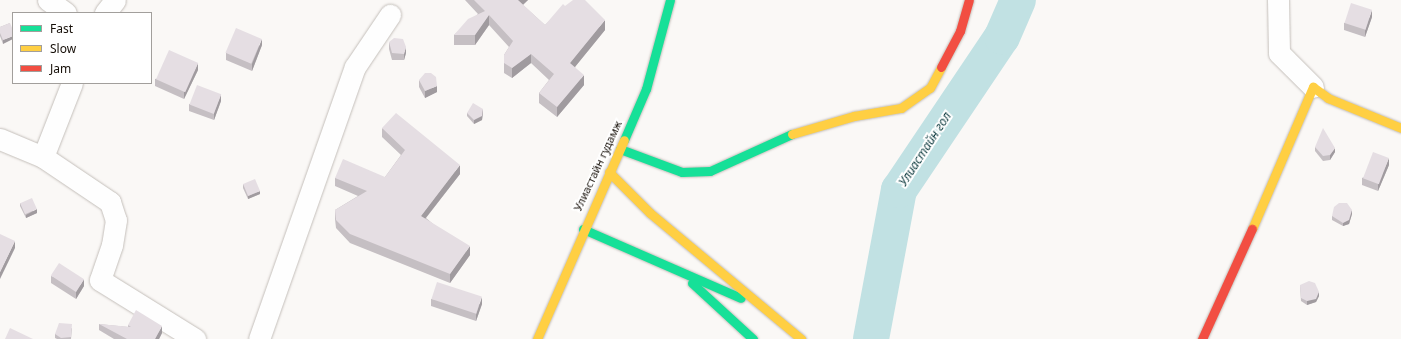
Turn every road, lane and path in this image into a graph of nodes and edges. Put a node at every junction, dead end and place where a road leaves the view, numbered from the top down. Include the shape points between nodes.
1 (48, 0) edge
2 (115, 0) edge
3 (670, 0) edge
4 (969, 0) edge
5 (1278, 0) edge
6 (65, 12) edge
7 (106, 12) edge
8 (390, 15) dead end
9 (72, 84) edge
10 (1312, 87) junction
11 (1401, 128) edge
12 (0, 139) edge
13 (620, 150) junction
14 (43, 157) junction
15 (609, 172) junction
16 (583, 229) junction
17 (684, 275) junction
18 (756, 303) junction
19 (195, 339) edge
20 (259, 339) edge
21 (538, 339) edge
22 (753, 339) edge
23 (800, 339) edge
24 (1202, 339) edge

1 - 6 street
2 - 7 street
3 - 13 street, Улиастайн гудамж via 659,50
4 - 13 street via 960,31 930,88 901,108 854,116 792,134 710,171 682,172
5 - 10 street via 1279,53
8 - 20 street via 355,68
9 - 14 street
10 - 11 street via 1328,98
10 - 24 street via 1292,143
12 - 14 street
13 - 15 street, Улиастайн гудамж
14 - 19 street via 110,202 116,220 112,245 100,280
15 - 16 street, Улиастайн гудамж
15 - 18 street via 650,213
16 - 17 street
16 - 21 street, Улиастайн гудамж
17 - 18 street
17 - 22 street via 737,327
18 - 23 street

